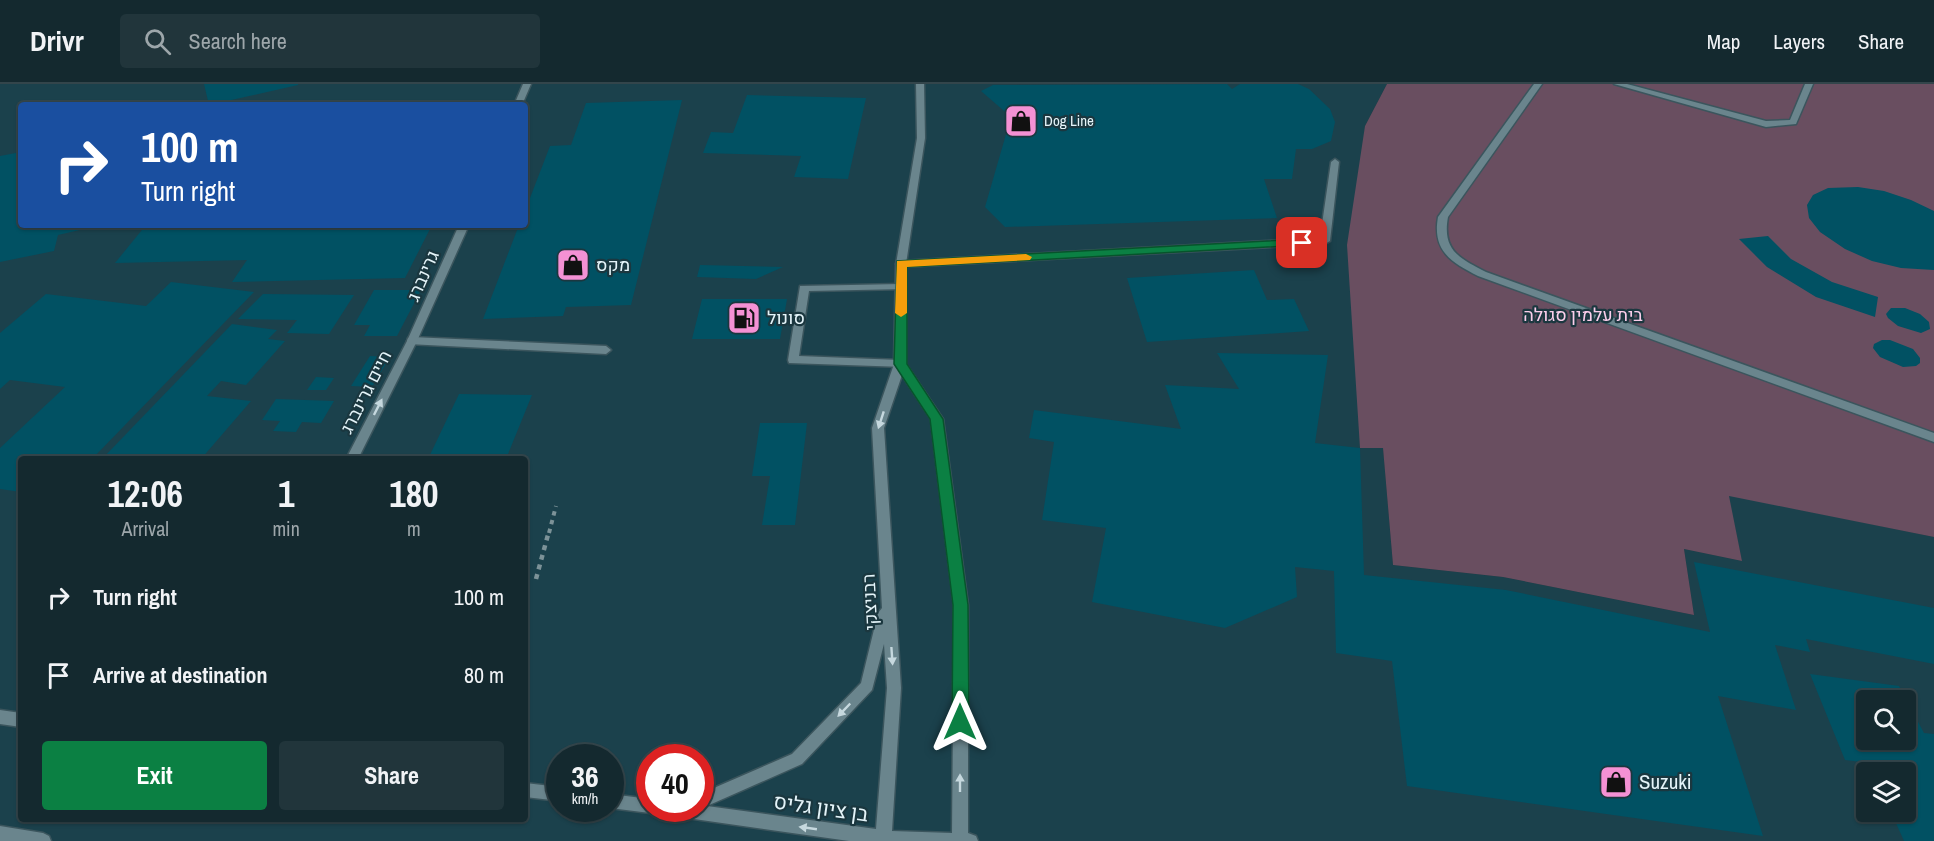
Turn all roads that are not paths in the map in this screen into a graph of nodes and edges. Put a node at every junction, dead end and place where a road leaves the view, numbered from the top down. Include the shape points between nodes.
1 (527, 84) edge
2 (1538, 84) edge
3 (1618, 84) edge
4 (1809, 84) edge
5 (919, 85) edge
6 (519, 102) edge
7 (1335, 162) dead end
8 (463, 228) edge
9 (901, 264) junction
10 (901, 287) junction
11 (412, 341) junction
12 (606, 350) dead end
13 (900, 364) junction
14 (1934, 438) edge
15 (354, 456) edge
16 (888, 600) junction
17 (0, 717) edge
18 (18, 720) edge
19 (528, 790) edge
20 (546, 792) edge
21 (714, 796) edge
22 (714, 814) edge
23 (0, 834) edge
24 (883, 839) edge
25 (963, 840) edge
26 (43, 841) edge

1 - 6 street
2 - 14 street via 1443,217 1439,232 1444,247 1460,262 1482,274
3 - 4 street via 1766,124 1793,122
5 - 9 street, רבניצקי via 921,138
7 - 9 street via 1325,241
8 - 11 street, גרינברג
9 - 10 street, רבניצקי
10 - 13 street, רבניצקי
10 - 13 street via 804,288 793,360
11 - 12 street
15 -> 11 street, חיים גרינברג
13 -> 16 street, רבניצקי via 878,428
25 -> 13 street via 961,605 937,419
16 -> 21 street via 867,686 797,759
16 -> 24 street, רבניצקי via 894,688
17 - 18 street
19 - 20 street
24 -> 22 street, בן ציון גליס
23 - 26 street
24 - 25 street, בן ציון גליס

